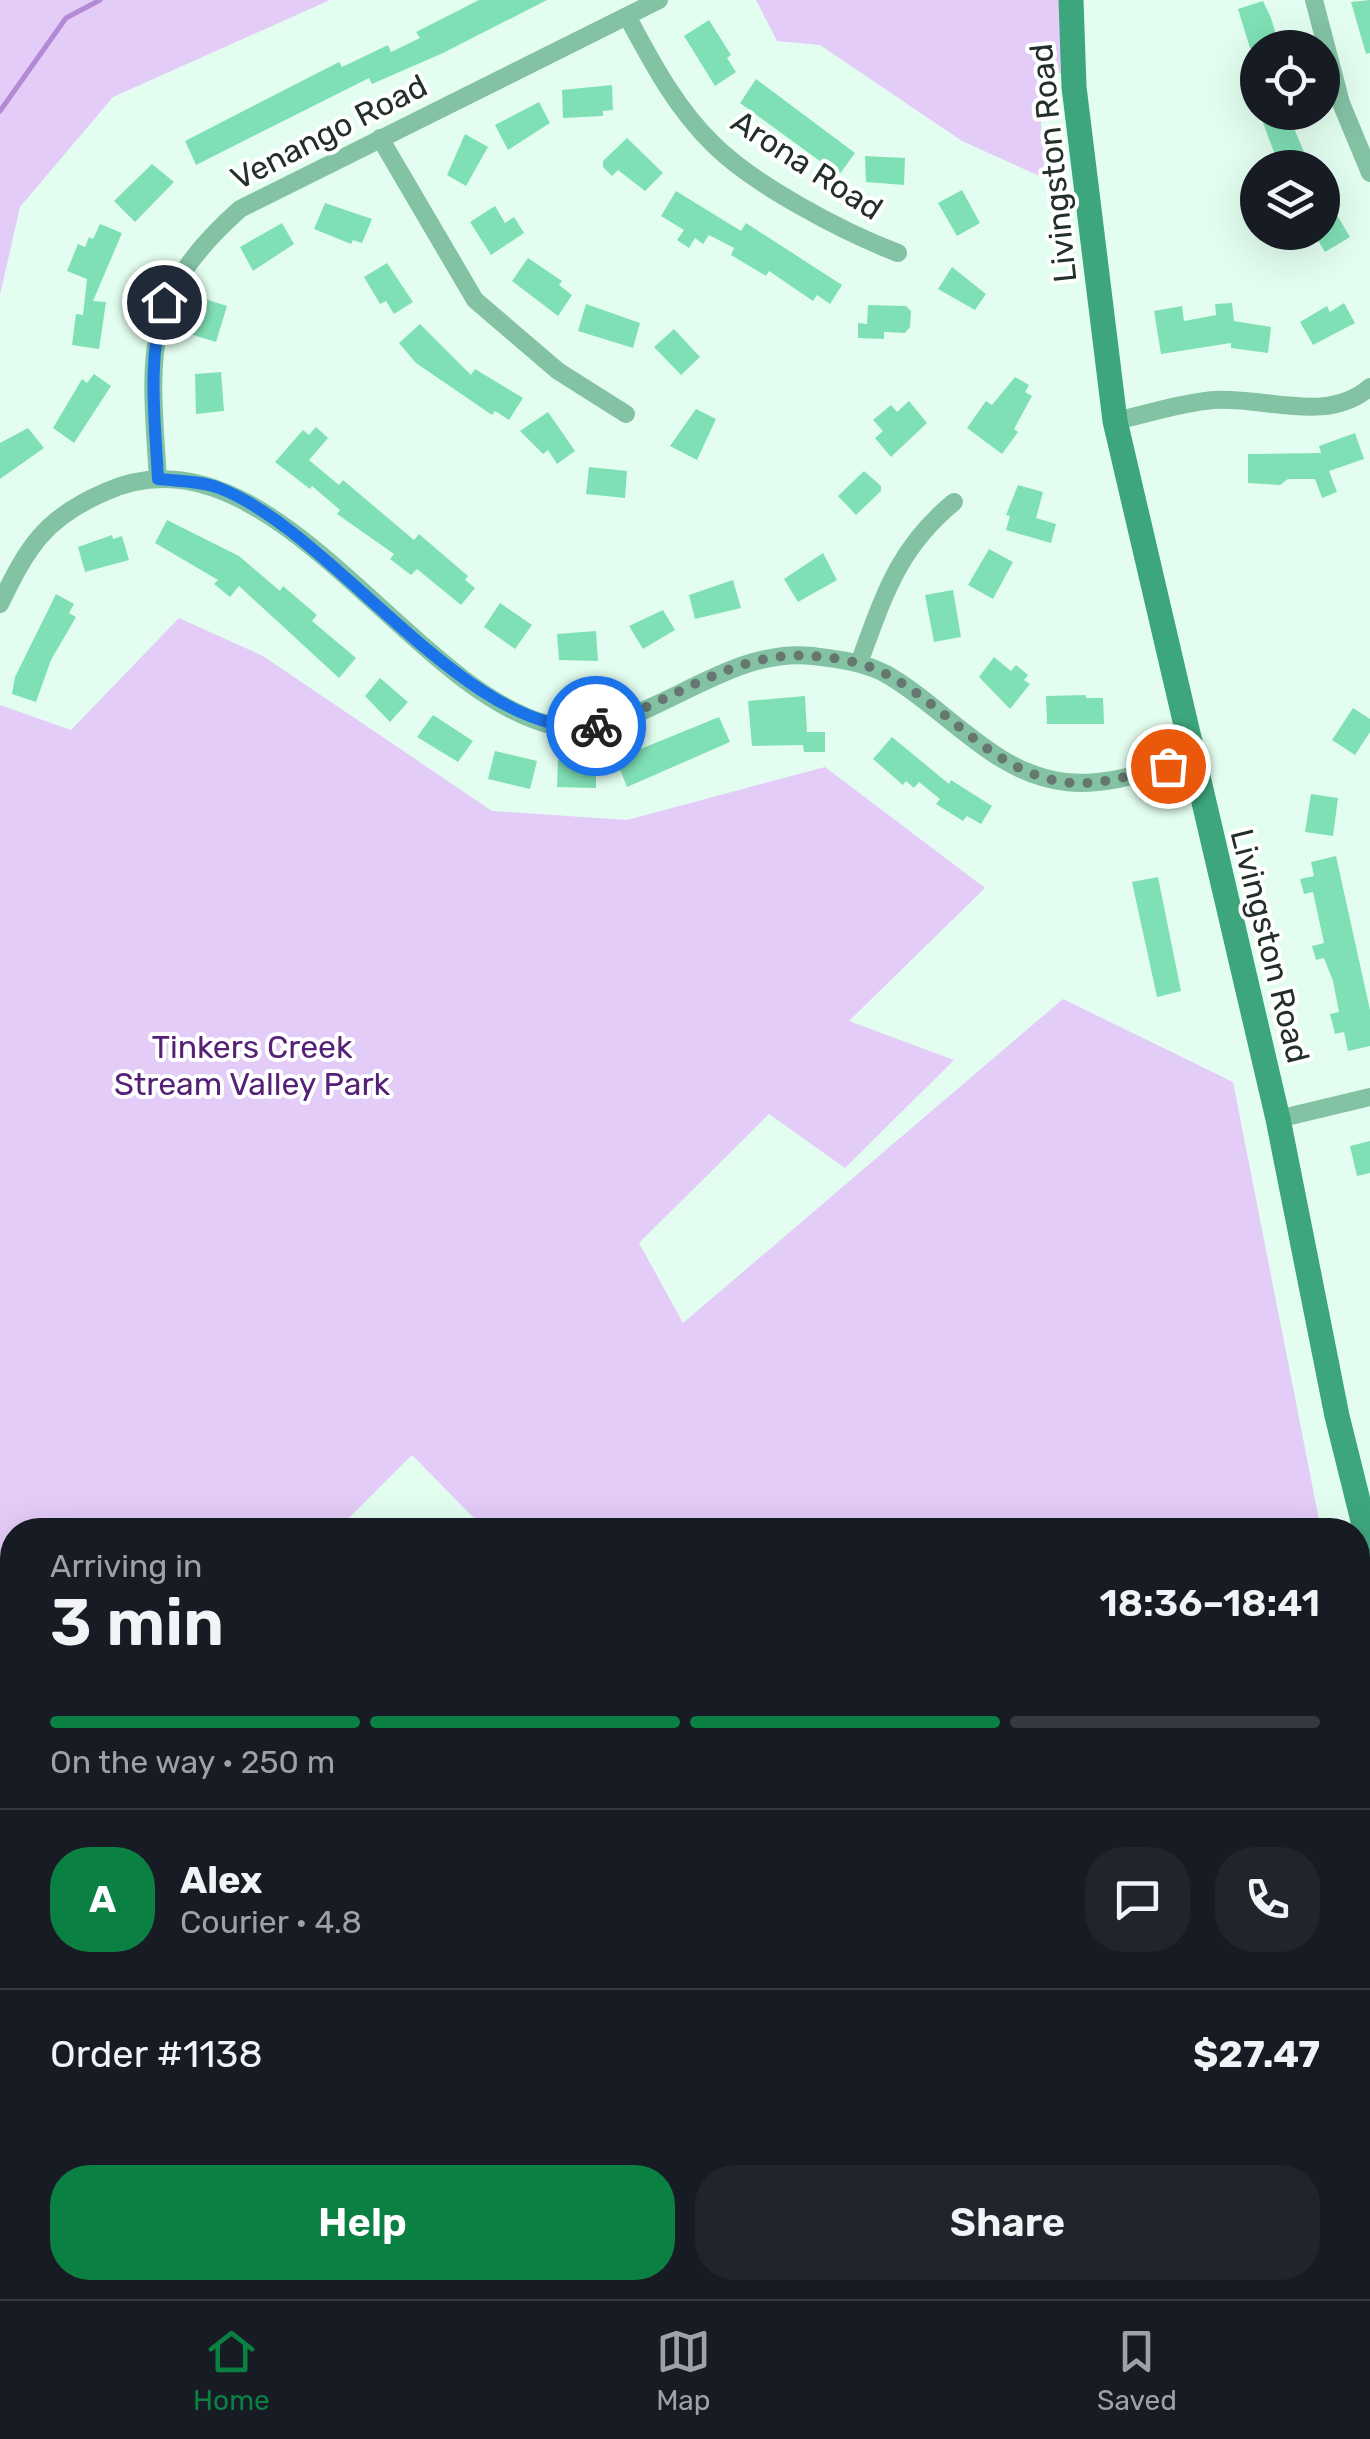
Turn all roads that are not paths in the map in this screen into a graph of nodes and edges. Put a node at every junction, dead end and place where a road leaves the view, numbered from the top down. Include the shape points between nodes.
1 (659, 0) edge
2 (1070, 0) edge
3 (1314, 0) edge
4 (627, 16) junction
5 (380, 138) junction
6 (1370, 173) edge
7 (898, 254) dead end
8 (1370, 386) edge
9 (626, 414) dead end
10 (1115, 421) junction
11 (158, 479) junction
12 (954, 502) dead end
13 (0, 604) edge
14 (859, 664) junction
15 (1192, 760) junction
16 (1370, 1097) edge
17 (1278, 1119) junction
18 (1362, 1518) edge

1 - 4 street, Venango Road
2 - 10 main road, Livingston Road via 1074,87
3 - 6 street via 1340,103
4 - 5 street, Venango Road
4 - 7 street, Arona Road via 676,100 715,146 816,214
5 - 9 street via 475,300 558,371
5 - 11 street, Venango Road via 240,209 186,264 156,330
8 - 10 street via 1325,406 1215,400
10 - 15 main road, Livingston Road
11 - 13 street via 125,484 64,511 38,534
11 - 14 street via 222,489 262,513 463,675 550,725 592,727 630,716 699,680 775,658 807,655
12 - 14 street via 896,564
14 - 15 street via 885,673 1004,761 1040,777 1098,783
15 - 17 main road, Livingston Road
16 - 17 street
17 - 18 main road, Livingston Road

